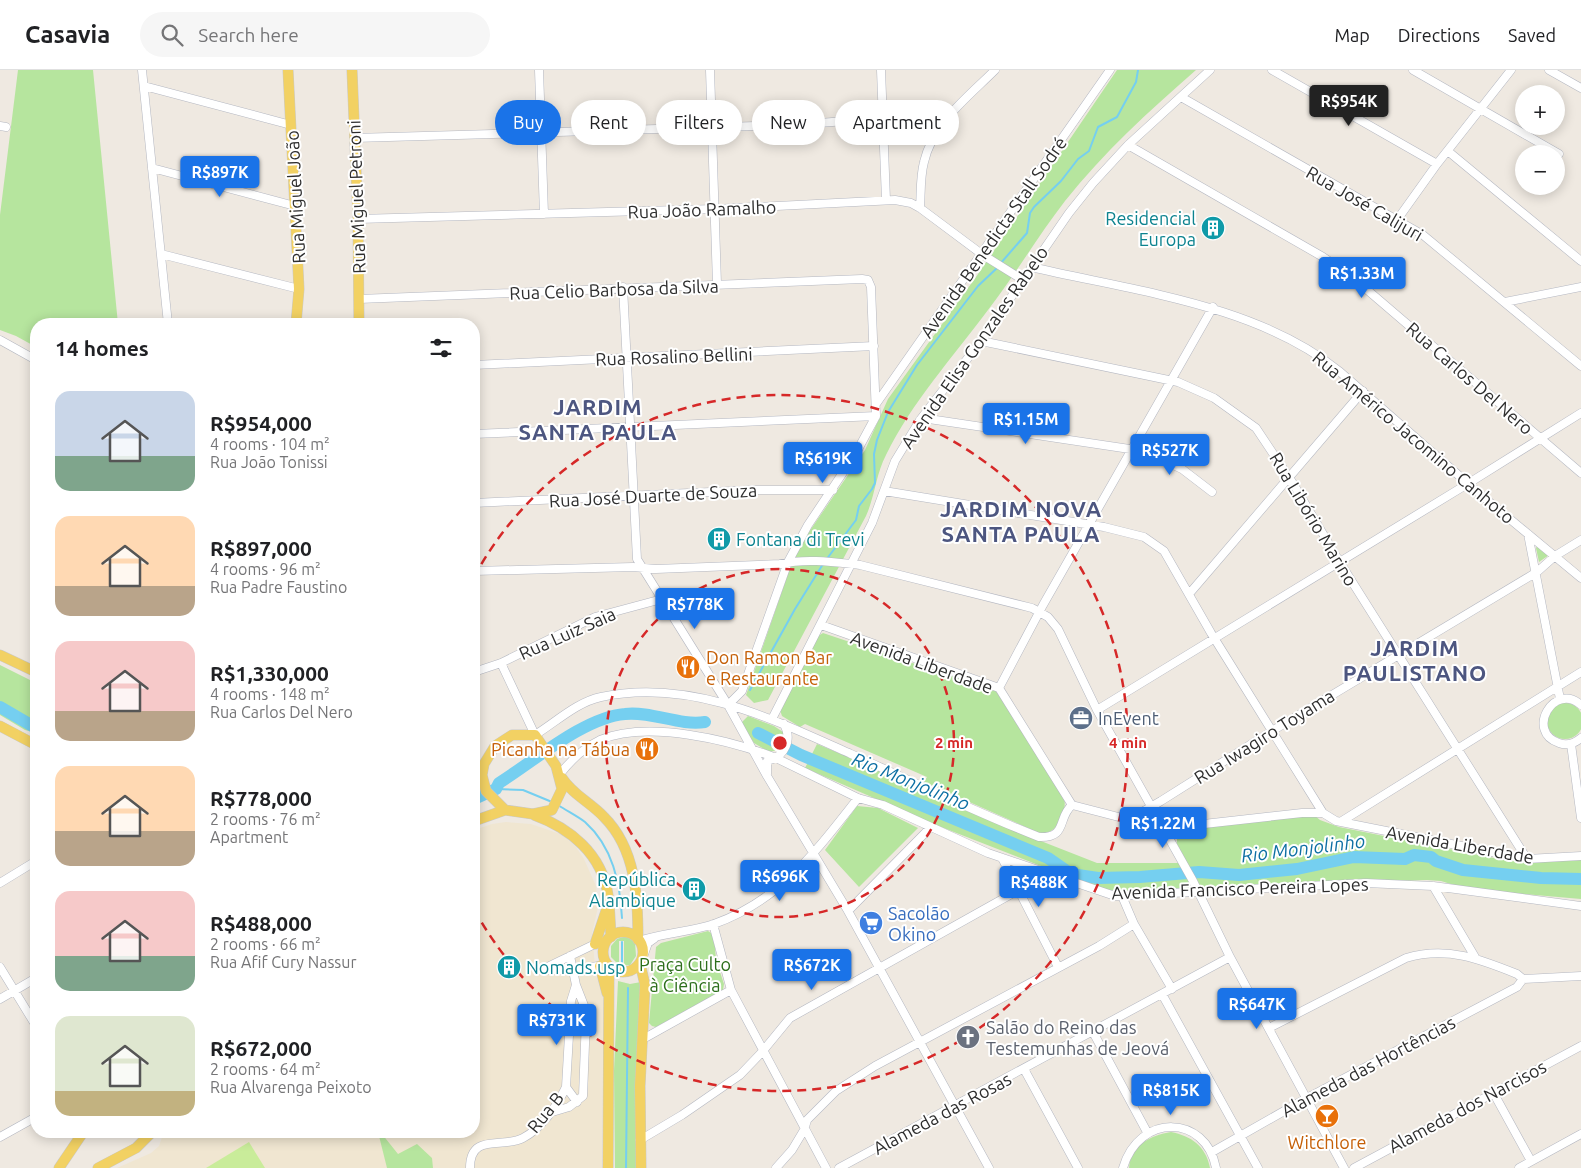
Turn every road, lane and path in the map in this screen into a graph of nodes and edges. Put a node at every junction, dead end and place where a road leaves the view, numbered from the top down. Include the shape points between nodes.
1 (142, 70) edge
2 (288, 70) edge
3 (352, 70) edge
4 (539, 70) edge
5 (710, 70) edge
6 (881, 70) edge
7 (995, 70) edge
8 (1110, 70) edge
9 (1210, 70) edge
10 (1272, 70) edge
11 (1413, 70) edge
12 (1511, 70) edge
13 (1549, 70) edge
14 (144, 86) junction
15 (1581, 88) edge
16 (1181, 97) junction
17 (540, 100) edge
18 (711, 100) edge
19 (884, 100) edge
20 (1480, 109) junction
21 (835, 122) edge
22 (291, 125) junction
23 (742, 127) edge
24 (656, 130) edge
25 (561, 133) edge
26 (495, 135) edge
27 (354, 138) junction
28 (541, 145) edge
29 (713, 145) edge
30 (885, 145) edge
31 (1128, 145) junction
32 (1543, 145) edge
33 (1448, 152) junction
34 (1437, 164) junction
35 (152, 168) junction
36 (886, 200) junction
37 (295, 206) junction
38 (920, 208) junction
39 (715, 209) junction
40 (544, 214) junction
41 (358, 219) junction
42 (1397, 220) junction
43 (161, 254) junction
44 (983, 255) junction
45 (1581, 261) edge
46 (1031, 267) junction
47 (1023, 280) junction
48 (717, 284) junction
49 (623, 287) junction
50 (1581, 287) edge
51 (299, 289) junction
52 (359, 299) junction
53 (1505, 302) junction
54 (1213, 307) junction
55 (167, 318) edge
56 (297, 318) edge
57 (359, 318) edge
58 (0, 340) edge
59 (981, 341) junction
60 (874, 346) junction
61 (30, 357) edge
62 (628, 358) junction
63 (480, 365) edge
64 (1581, 366) edge
65 (1171, 380) junction
66 (1363, 391) junction
67 (876, 404) junction
68 (1581, 413) edge
69 (876, 416) junction
70 (920, 420) junction
71 (630, 427) junction
72 (480, 434) edge
73 (1540, 438) junction
74 (1132, 450) junction
75 (1581, 472) edge
76 (1290, 478) junction
77 (1469, 483) junction
78 (833, 490) junction
79 (884, 491) junction
80 (1212, 492) dead end
81 (633, 496) junction
82 (480, 503) edge
83 (1089, 524) junction
84 (1528, 534) junction
85 (1581, 540) edge
86 (1555, 556) junction
87 (1339, 561) junction
88 (788, 562) junction
89 (850, 564) junction
90 (643, 570) junction
91 (480, 571) edge
92 (1537, 572) junction
93 (1581, 578) edge
94 (1189, 594) junction
95 (662, 599) junction
96 (1040, 611) junction
97 (821, 625) junction
98 (1214, 637) junction
99 (1399, 654) junction
100 (0, 655) edge
101 (501, 663) junction
102 (30, 669) edge
103 (480, 670) edge
104 (1581, 672) edge
105 (1557, 687) junction
106 (999, 688) junction
107 (1560, 699) junction
108 (728, 705) junction
109 (1581, 705) edge
110 (1097, 710) junction
111 (772, 719) junction
112 (0, 726) edge
113 (785, 727) junction
114 (1272, 730) junction
115 (1581, 738) edge
116 (538, 739) junction
117 (30, 742) edge
118 (1571, 744) junction
119 (1458, 748) junction
120 (751, 749) junction
121 (776, 758) junction
122 (484, 764) junction
123 (480, 766) edge
124 (560, 774) junction
125 (767, 776) junction
126 (1578, 778) edge
127 (858, 798) junction
128 (1072, 805) junction
129 (1150, 807) junction
130 (505, 810) junction
131 (1323, 813) junction
132 (533, 814) junction
133 (1124, 818) junction
134 (1581, 818) edge
135 (480, 819) edge
136 (1342, 820) junction
137 (929, 826) junction
138 (1162, 826) junction
139 (814, 855) junction
140 (1581, 856) edge
141 (1002, 858) junction
142 (1526, 860) junction
143 (30, 865) edge
144 (0, 883) edge
145 (1434, 886) junction
146 (1017, 890) junction
147 (1198, 891) junction
148 (1122, 896) junction
149 (609, 902) junction
150 (1581, 906) edge
151 (848, 911) junction
152 (713, 924) junction
153 (1134, 924) junction
154 (656, 937) junction
155 (609, 939) junction
156 (639, 940) junction
157 (595, 944) junction
158 (570, 956) junction
159 (1230, 957) junction
160 (1475, 957) junction
161 (641, 960) junction
162 (606, 965) junction
163 (0, 967) edge
164 (1058, 967) junction
165 (880, 969) junction
166 (573, 970) junction
167 (1581, 976) edge
168 (1523, 980) junction
169 (30, 981) edge
170 (576, 985) junction
171 (1172, 989) junction
172 (14, 990) junction
173 (731, 990) junction
174 (1162, 994) junction
175 (0, 999) edge
176 (30, 1016) edge
177 (1269, 1028) junction
178 (1093, 1032) junction
179 (643, 1039) junction
180 (921, 1042) junction
181 (1581, 1046) edge
182 (762, 1052) junction
183 (1024, 1069) junction
184 (566, 1087) junction
185 (1494, 1092) junction
186 (1307, 1098) junction
187 (577, 1102) junction
188 (956, 1106) junction
189 (549, 1113) junction
190 (30, 1120) edge
191 (804, 1130) junction
192 (1147, 1132) junction
193 (1581, 1134) edge
194 (1240, 1135) junction
195 (0, 1137) edge
196 (80, 1138) edge
197 (146, 1138) edge
198 (640, 1140) junction
199 (1212, 1152) junction
200 (1531, 1162) junction
201 (63, 1166) edge
202 (98, 1168) edge
203 (470, 1168) edge
204 (608, 1168) edge
205 (641, 1168) edge
206 (776, 1168) edge
207 (826, 1168) edge
208 (839, 1168) edge
209 (989, 1168) edge
210 (1078, 1168) edge
211 (1123, 1168) edge
212 (1216, 1168) edge
213 (1258, 1168) edge
214 (1344, 1168) edge
215 (1354, 1168) edge
216 (1519, 1168) edge

1 - 14 street
2 - 22 main road, Rua Miguel João
3 - 27 main road, Rua Miguel Petroni
4 - 17 street
5 - 18 street
6 - 19 street
7 - 38 street via 945,121 932,140 924,164
8 - 44 street, Avenida Benedicta Stall Sodré
9 - 16 street, Avenida Elisa Gonzales Rabelo
10 - 34 street
11 - 20 street
12 - 20 street
13 - 15 street
14 - 22 street
14 - 35 street
16 - 31 street, Avenida Elisa Gonzales Rabelo
16 - 42 street, Rua José Calijuri
20 - 32 street
20 - 33 street
21 - 23 street
22 - 37 main road, Rua Miguel João
24 - 25 street
26 - 27 street
27 - 41 main road, Rua Miguel Petroni
28 - 40 street
29 - 39 street
30 - 36 street
31 - 46 street, Avenida Elisa Gonzales Rabelo via 1068,213
31 - 73 street, Rua Carlos Del Nero via 1351,276
33 - 34 street
33 - 45 street
34 - 42 street
35 - 37 street
35 - 43 street
36 - 38 street, Rua João Ramalho
36 - 39 street, Rua João Ramalho
37 - 51 main road, Rua Miguel João
38 - 44 street, Rua João Ramalho
39 - 40 street, Rua João Ramalho
39 - 48 street
40 - 41 street, Rua João Ramalho
41 - 52 main road, Rua Miguel Petroni
42 - 53 street, Rua José Calijuri via 1423,234
43 - 51 street
43 - 55 street
44 - 47 street, Rua João Ramalho
44 - 67 street, Avenida Benedicta Stall Sodré
46 - 47 street, Avenida Elisa Gonzales Rabelo
46 - 54 street, Rua Américo Jacomino Canhoto
47 - 59 street, Avenida Elisa Gonzales Rabelo
48 - 49 street, Rua Celio Barbosa da Silva
48 - 60 street, Rua Celio Barbosa da Silva via 868,280
49 - 52 street, Rua Celio Barbosa da Silva
49 - 62 street
50 - 53 street
51 - 56 main road, Rua Miguel João
52 - 57 main road, Rua Miguel Petroni
53 - 64 street, Rua José Calijuri
54 - 65 street
54 - 66 street, Rua Américo Jacomino Canhoto via 1315,352
58 - 61 street
59 - 65 street, Rua Libório Marino
59 - 70 street, Avenida Elisa Gonzales Rabelo
60 - 62 street, Rua Rosalino Bellini
60 - 67 street
62 - 63 street, Rua Rosalino Bellini
62 - 71 street
65 - 74 street
65 - 76 street, Rua Libório Marino via 1214,398 1249,421
66 - 76 street
66 - 77 street, Rua Américo Jacomino Canhoto
67 - 69 street
68 - 73 street
69 - 71 street
69 - 78 street
70 - 74 street
70 - 79 street, Avenida Elisa Gonzales Rabelo via 898,456
71 - 72 street
71 - 81 street
73 - 75 street, Rua Carlos Del Nero
73 - 77 street
74 - 80 street via 1154,455 1172,464
74 - 83 street
76 - 87 street, Rua Libório Marino
76 - 94 street
77 - 84 street, Rua Américo Jacomino Canhoto
77 - 87 street
78 - 81 street, Rua José Duarte de Souza
78 - 88 street via 808,525
79 - 83 street
79 - 89 street, Avenida Elisa Gonzales Rabelo via 880,507
81 - 82 street, Rua José Duarte de Souza
81 - 90 street via 637,559
83 - 94 street via 1130,533 1152,542 1167,556
83 - 96 street
84 - 86 street, Rua Américo Jacomino Canhoto
84 - 92 street
85 - 86 street, Rua Iwagiro Toyama
86 - 92 street, Rua Iwagiro Toyama
86 - 93 street, Rua Américo Jacomino Canhoto
87 - 98 street
87 - 99 street, Rua Libório Marino
88 - 89 street via 809,560
88 - 90 street
88 - 108 street via 742,691
89 - 96 street
89 - 97 street, Avenida Elisa Gonzales Rabelo
90 - 91 street via 633,567
90 - 95 street
92 - 99 street, Rua Iwagiro Toyama
92 - 105 street
94 - 98 street
95 - 101 street, Rua Luiz Saia via 595,617
95 - 108 street
96 - 106 street
96 - 110 street via 1058,629
97 - 106 street, Avenida Liberdade
97 - 111 street, Avenida Elisa Gonzales Rabelo
98 - 110 street
98 - 114 street
99 - 114 street, Rua Iwagiro Toyama
99 - 119 street, Rua Libório Marino
100 - 102 main road
101 - 103 street, Rua Luiz Saia
101 - 116 street
104 - 105 street
105 - 107 street
105 - 119 street
106 - 128 street, Avenida Liberdade
107 - 109 street
107 - 118 street via 1546,710 1543,727 1554,741
108 - 111 street
108 - 116 street via 670,693 639,692 600,697 576,708
108 - 120 street
110 - 129 street
111 - 113 street
112 - 117 main road
113 - 121 street via 788,739 785,749
113 - 128 street via 1039,837 1054,835
114 - 129 street, Rua Iwagiro Toyama
114 - 131 street
115 - 118 street
116 - 122 main road via 512,735 505,738 495,746
116 - 124 main road
118 - 126 street
119 - 136 street
119 - 142 street, Rua Libório Marino
120 - 121 street, Avenida Francisco Pereira Lopes
120 - 124 street via 677,734 619,735 600,740 581,751
120 - 125 street
121 - 125 street via 767,761
121 - 127 street, Avenida Francisco Pereira Lopes
122 - 123 main road
122 - 130 main road via 483,782 492,799
124 - 132 main road via 560,797 552,810
124 - 156 main road via 568,787 602,814 618,834 632,867
125 - 139 street
126 - 134 street
127 - 137 street, Avenida Francisco Pereira Lopes
127 - 139 street
128 - 133 street, Avenida Liberdade
129 - 133 street, Rua Iwagiro Toyama
129 - 138 street
130 - 132 main road
130 - 135 main road
131 - 136 street, Avenida Liberdade
131 - 138 street, Avenida Liberdade via 1286,814 1179,828
132 - 149 main road via 569,831 585,846 603,876
133 - 138 street, Avenida Liberdade
136 - 142 street, Avenida Liberdade
137 - 141 street, Avenida Francisco Pereira Lopes
137 - 151 street
138 - 147 street
139 - 151 street
139 - 152 street via 774,892
140 - 142 street, Avenida Liberdade
141 - 146 street
141 - 148 street, Avenida Francisco Pereira Lopes via 1105,894
143 - 144 street
145 - 147 street, Avenida Francisco Pereira Lopes via 1366,883
145 - 150 street, Avenida Francisco Pereira Lopes
145 - 160 street
146 - 164 street
146 - 165 street
147 - 148 street, Avenida Francisco Pereira Lopes
147 - 159 street
148 - 153 street
149 - 155 main road
149 - 157 main road
151 - 165 street
152 - 154 street
152 - 173 street
153 - 164 street
153 - 171 street
154 - 156 street
154 - 161 street via 648,943
155 - 156 main road via 616,934 628,933
155 - 157 street
155 - 162 main road via 604,951
156 - 161 main road via 643,951
157 - 158 street
158 - 166 street, Rua B
158 - 166 street via 541,970
159 - 171 street, Alameda das Rosas
159 - 177 street
160 - 168 street via 1518,974
160 - 177 street via 1447,952 1406,958
161 - 162 main road via 626,972
161 - 179 main road
162 - 166 street
162 - 204 main road via 610,1000
163 - 172 street
164 - 180 street
165 - 180 street
165 - 182 street via 790,1018
166 - 170 street, Rua B
167 - 168 street
168 - 186 street, Alameda das Hortências via 1517,987
169 - 172 street
170 - 184 street, Rua B via 571,1001
170 - 187 street via 586,1018 583,1096
171 - 174 street, Alameda das Rosas
172 - 175 street
172 - 176 street
173 - 179 street
173 - 182 street
174 - 178 street, Alameda das Rosas
174 - 194 street
177 - 186 street
178 - 183 street, Alameda das Rosas
178 - 192 street
179 - 198 main road
180 - 188 street
180 - 191 street via 836,1091 806,1120
181 - 185 street, Alameda dos Narcisos
182 - 191 street
182 - 198 street via 740,1074 682,1116
183 - 188 street, Alameda das Rosas
183 - 210 street
184 - 187 street
184 - 189 street, Rua B
185 - 200 street
185 - 215 street, Alameda dos Narcisos
186 - 194 street, Alameda das Hortências
186 - 214 street
187 - 189 street via 561,1111
188 - 208 street, Alameda das Rosas
188 - 209 street
189 - 203 street, Rua B via 526,1136 514,1142 496,1141 479,1146 472,1156
190 - 195 street
191 - 206 street
191 - 207 street
192 - 199 street via 1161,1127 1183,1129 1203,1140
192 - 211 street via 1135,1142
193 - 200 street
194 - 199 street, Alameda das Hortências
194 - 213 street
196 - 201 main road
197 - 202 main road via 136,1148
198 - 205 main road
199 - 212 street
200 - 216 street

